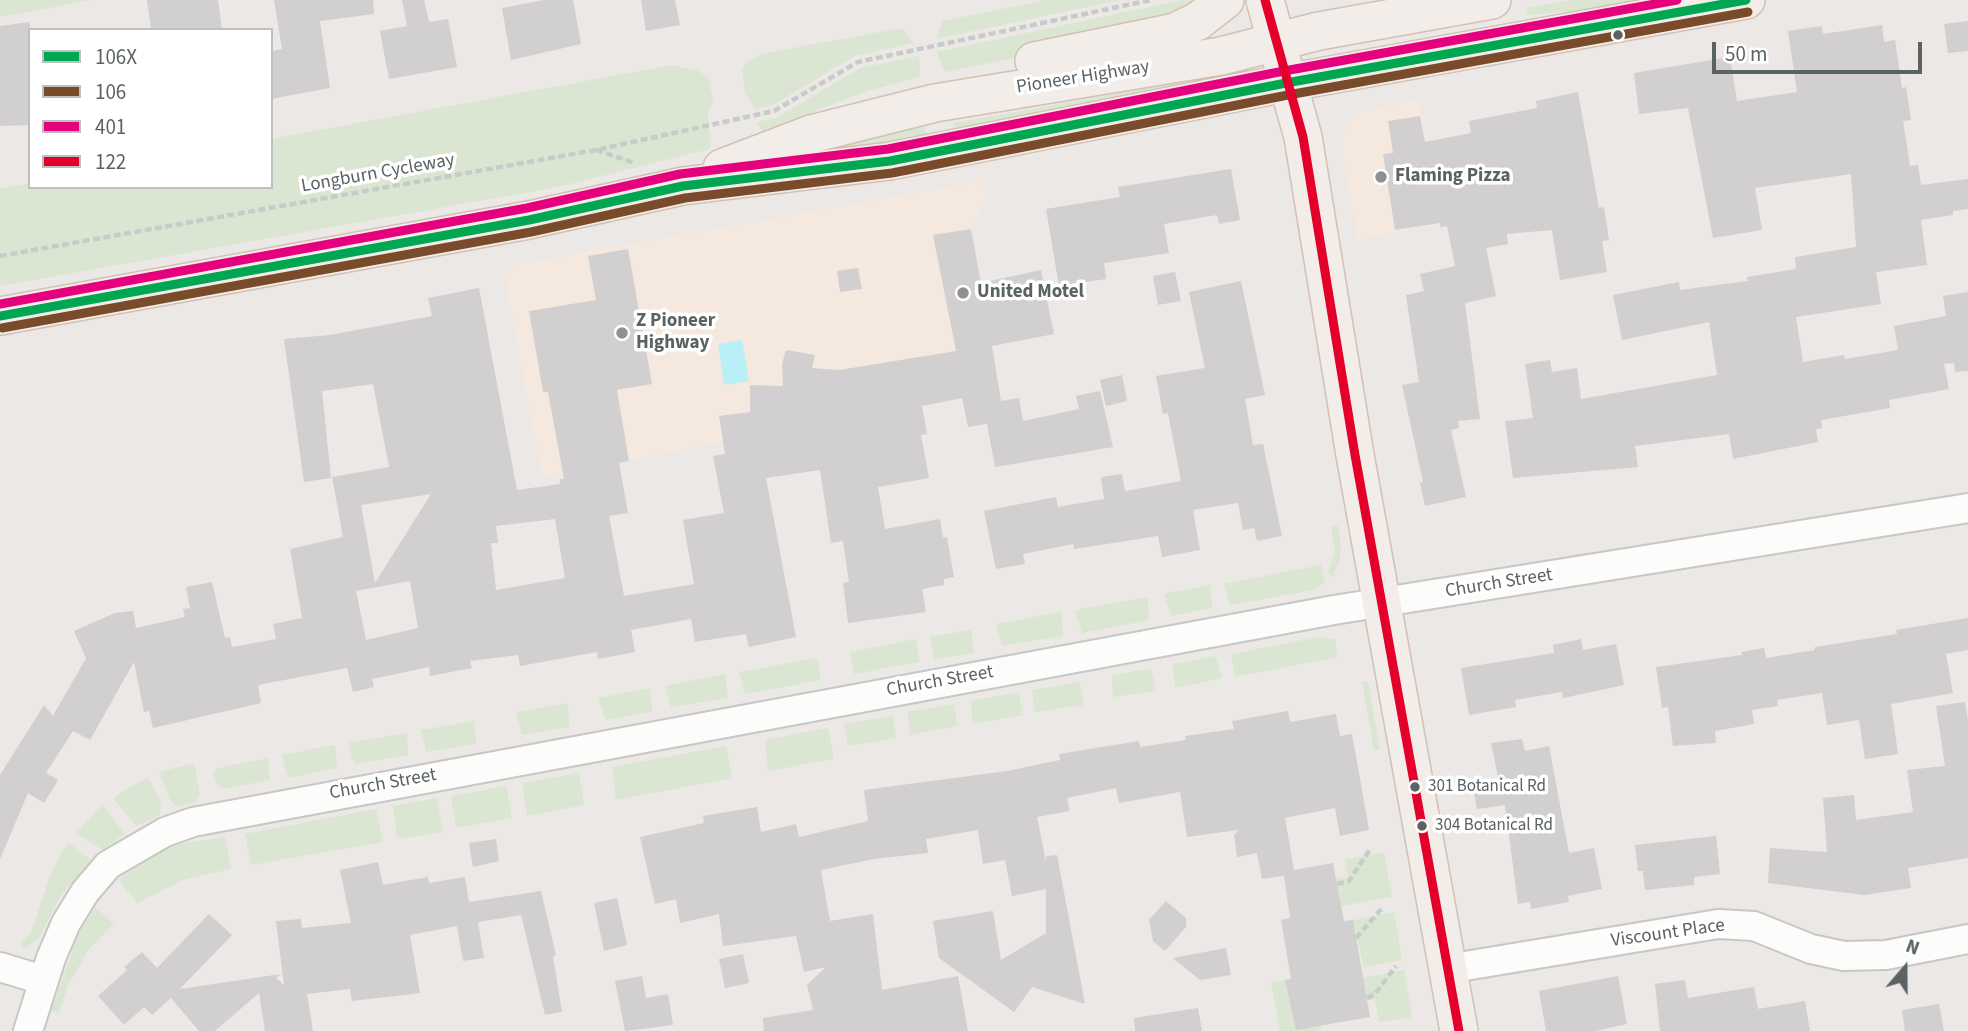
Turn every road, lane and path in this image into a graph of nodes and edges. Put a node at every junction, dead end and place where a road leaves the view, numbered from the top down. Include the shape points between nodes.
1 (1152, 0) edge
2 (1225, 0) edge
3 (1265, 0) edge
4 (1335, 0) edge
5 (1492, 0) edge
6 (1746, 0) edge
7 (1372, 22) junction
8 (1275, 44) junction
9 (1286, 83) junction
10 (811, 134) junction
11 (596, 149) junction
12 (642, 166) dead end
13 (683, 186) junction
14 (0, 256) edge
15 (0, 316) edge
16 (1968, 508) edge
17 (1382, 603) junction
18 (1371, 848) dead end
19 (1337, 884) dead end
20 (1383, 907) dead end
21 (1356, 938) dead end
22 (1968, 939) edge
23 (1396, 966) dead end
24 (0, 967) edge
25 (1447, 968) junction
26 (43, 980) junction
27 (1367, 998) dead end
28 (27, 1031) edge
29 (1459, 1031) edge

1 - 11 path, Longburn Cycleway via 858,62 774,111
2 - 10 main road via 1175,32 918,86
3 - 8 main road
4 - 7 main road
5 - 7 main road, Pioneer Highway
6 - 9 main road, Pioneer Highway
7 - 8 main road, Pioneer Highway
8 - 9 main road
8 - 10 main road, Pioneer Highway via 935,103
9 - 13 main road, Pioneer Highway via 890,161
9 - 17 main road via 1303,137
10 - 13 main road, Pioneer Highway
11 - 12 path
11 - 14 path, Longburn Cycleway
13 - 15 main road, Pioneer Highway via 556,215
16 - 17 street, Church Street
17 - 25 main road
17 - 26 street, Church Street via 193,822 165,832 108,865 65,923
18 - 19 path via 1349,881
20 - 21 path
22 - 25 street, Viscount Place via 1886,955 1844,956 1811,949 1754,926 1718,924
23 - 27 path
24 - 26 street
25 - 29 main road
26 - 28 street, Church Street

